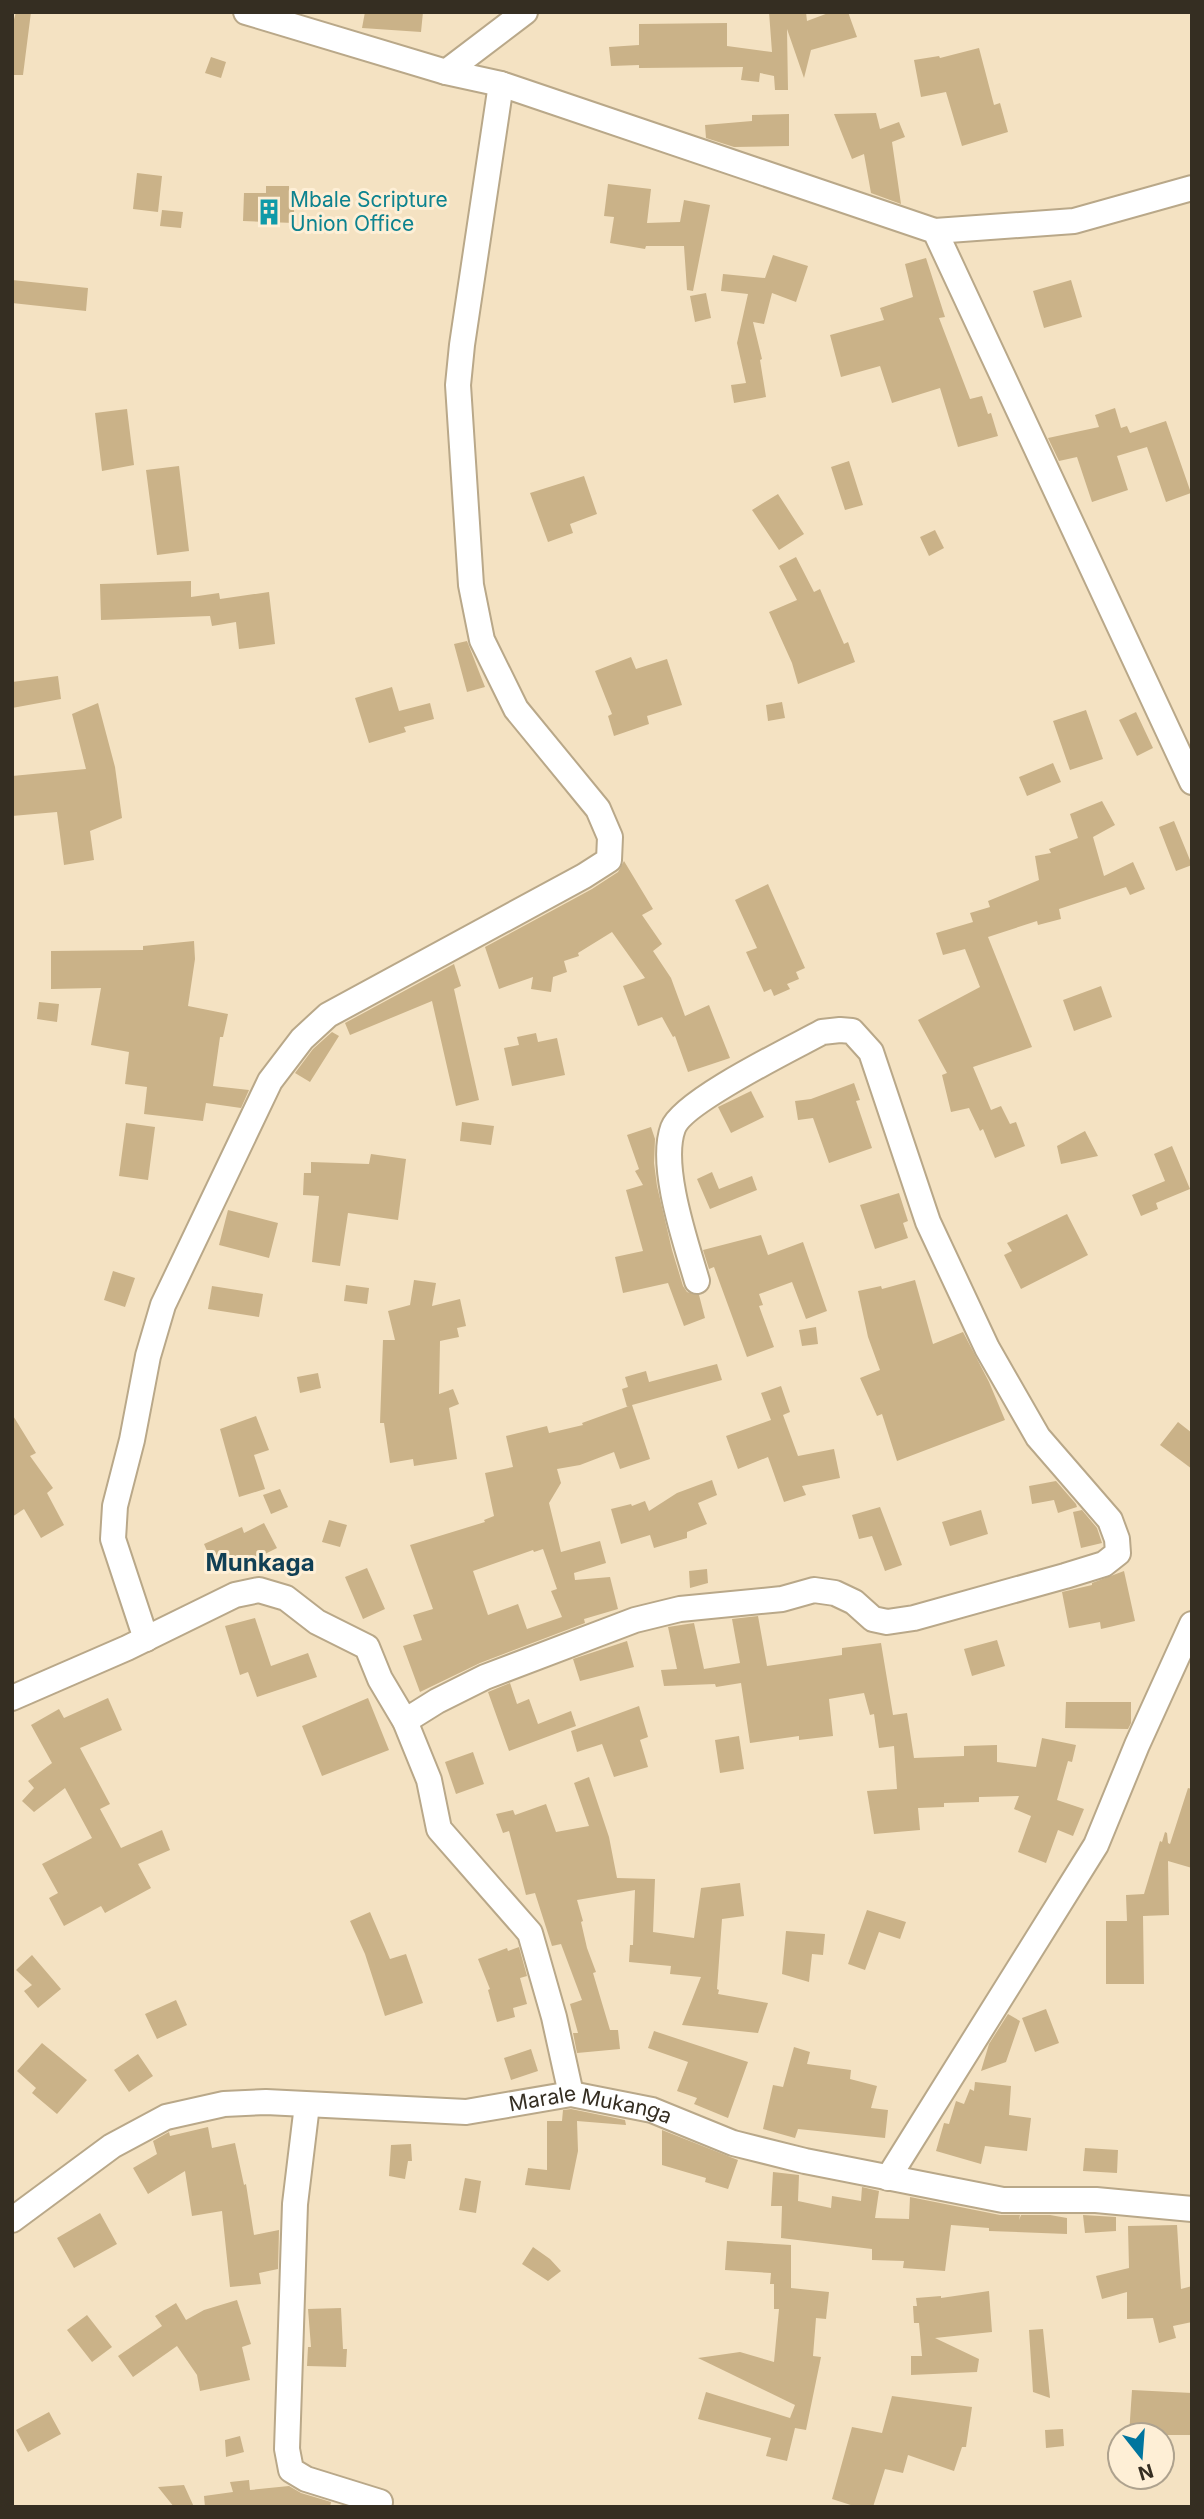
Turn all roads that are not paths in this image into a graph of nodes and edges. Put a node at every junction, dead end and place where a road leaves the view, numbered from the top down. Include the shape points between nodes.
1 (246, 12) edge
2 (525, 12) edge
3 (446, 72) junction
4 (501, 84) junction
5 (1192, 188) edge
6 (935, 230) junction
7 (1192, 782) edge
8 (697, 1281) dead end
9 (1192, 1624) edge
10 (146, 1639) junction
11 (12, 1698) edge
12 (405, 1721) junction
13 (571, 2094) junction
14 (307, 2105) junction
15 (888, 2178) junction
16 (1192, 2209) edge
17 (12, 2220) edge
18 (380, 2502) dead end

1 - 3 street
2 - 3 street
3 - 4 street
4 - 6 street
4 - 10 street via 458,385 471,585 482,640 516,709 598,809 610,837 609,860 328,1015 270,1081 163,1304 148,1356 115,1506 113,1539
5 - 6 street via 1074,221
6 - 7 street
8 - 12 street via 676,1209 669,1156 673,1126 705,1096 822,1032 852,1031 871,1052 928,1222 987,1348 1038,1437 1111,1520 1118,1553 1104,1564 1065,1576 887,1622 873,1619 835,1593 814,1590 782,1599 680,1609 635,1620 485,1677
9 - 15 street via 1096,1845
10 - 11 street
10 - 12 street via 235,1595 259,1590 286,1598 317,1622 366,1647
12 - 13 street via 429,1780 439,1829 530,1933
13 - 14 street, Marale Mukanga via 466,2112
13 - 15 street, Marale Mukanga via 652,2110 733,2143
14 - 17 street, Marale Mukanga via 224,2104 166,2117 112,2146
14 - 18 street via 295,2204 287,2449 291,2470 306,2479
15 - 16 street, Marale Mukanga via 1003,2200 1096,2200

